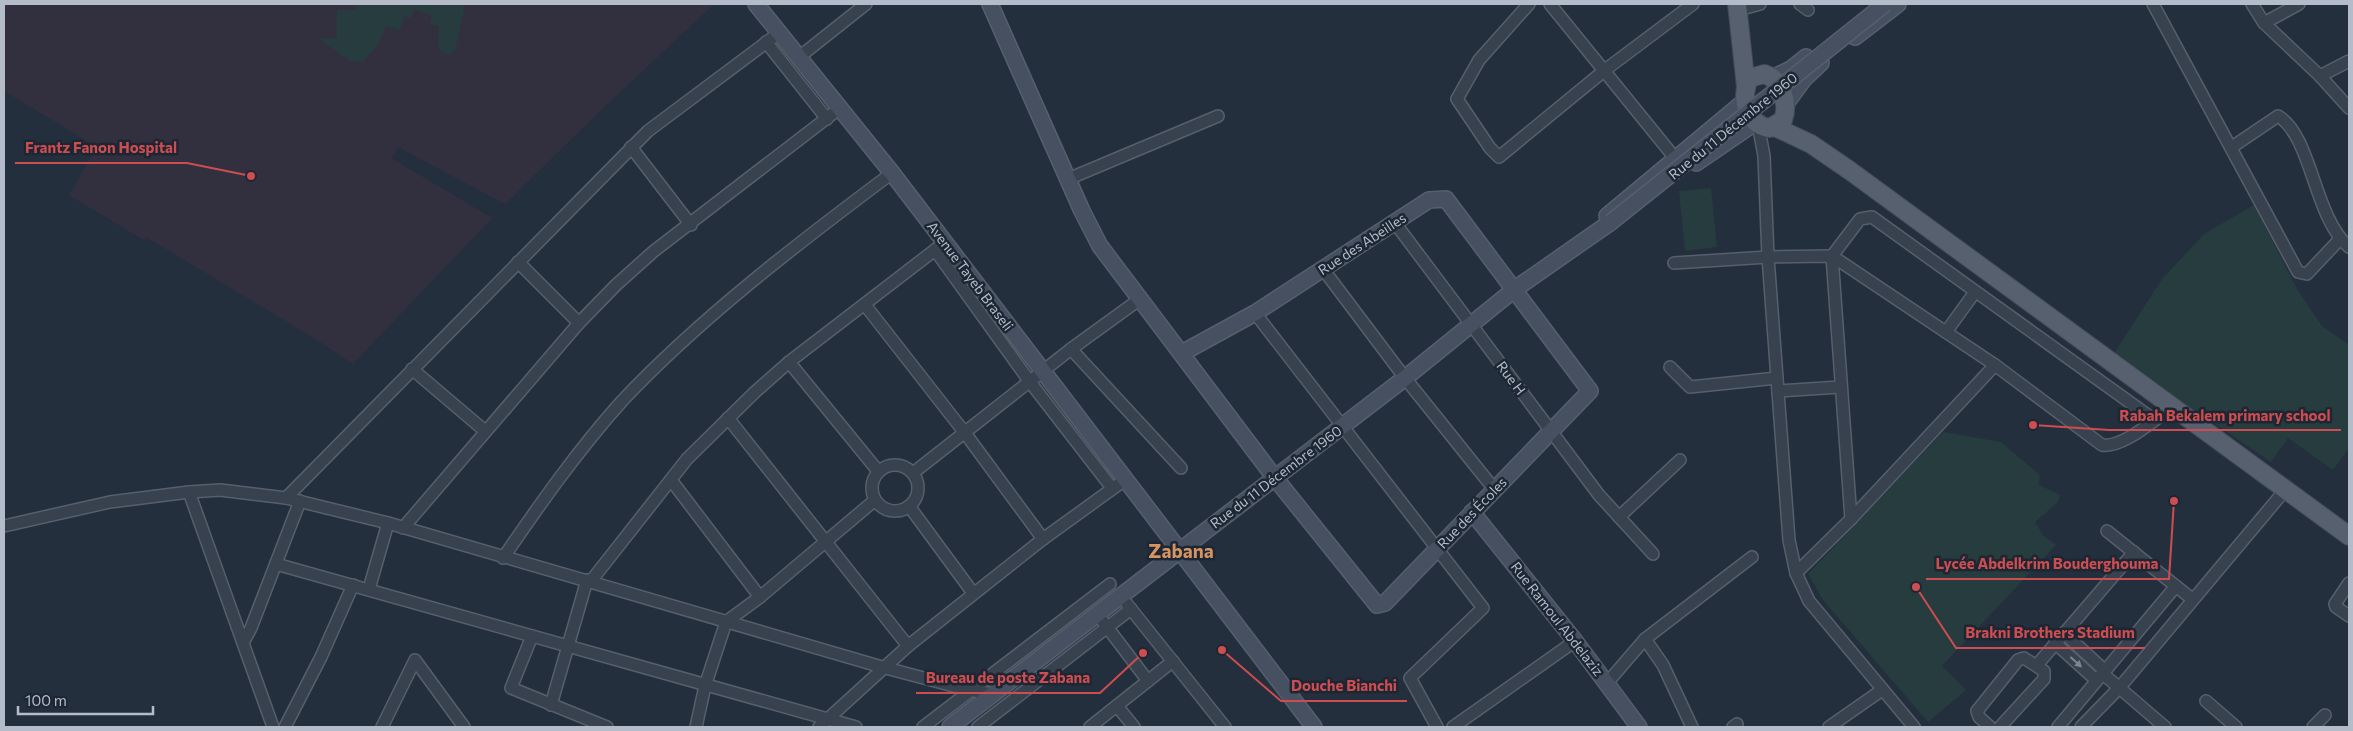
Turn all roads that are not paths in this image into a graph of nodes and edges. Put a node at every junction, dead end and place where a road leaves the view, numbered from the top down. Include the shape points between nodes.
1 (756, 4) edge
2 (866, 4) edge
3 (990, 4) edge
4 (1529, 4) edge
5 (1550, 4) edge
6 (1693, 4) edge
7 (1760, 4) edge
8 (1874, 4) edge
9 (1885, 4) edge
10 (1898, 4) edge
11 (2153, 4) edge
12 (2252, 4) edge
13 (2299, 4) edge
14 (1738, 12) edge
15 (2264, 23) junction
16 (779, 33) junction
17 (766, 42) junction
18 (798, 58) junction
19 (2349, 61) edge
20 (1605, 70) junction
21 (2320, 76) junction
22 (1770, 77) junction
23 (1745, 94) junction
24 (1785, 107) junction
25 (840, 108) junction
26 (2349, 108) edge
27 (1218, 116) dead end
28 (827, 119) junction
29 (1765, 125) junction
30 (1811, 144) junction
31 (2232, 146) junction
32 (632, 148) junction
33 (1670, 152) dead end
34 (892, 173) junction
35 (1068, 179) junction
36 (1395, 223) junction
37 (691, 225) junction
38 (2340, 240) junction
39 (940, 246) junction
40 (1579, 246) junction
41 (2349, 247) edge
42 (1832, 256) junction
43 (1768, 257) junction
44 (518, 262) junction
45 (1674, 263) dead end
46 (1323, 269) junction
47 (1516, 290) junction
48 (1975, 292) junction
49 (1140, 299) junction
50 (865, 305) junction
51 (1255, 313) junction
52 (579, 323) junction
53 (1472, 325) junction
54 (1946, 332) junction
55 (1071, 349) junction
56 (1182, 353) junction
57 (789, 362) junction
58 (1995, 365) junction
59 (1670, 367) dead end
60 (412, 369) junction
61 (1043, 371) junction
62 (1405, 378) junction
63 (1777, 378) junction
64 (1030, 382) junction
65 (1840, 387) junction
66 (1778, 391) junction
67 (2173, 407) junction
68 (728, 418) junction
69 (2153, 419) junction
70 (1342, 427) junction
71 (485, 431) junction
72 (1550, 431) junction
73 (965, 433) junction
74 (1680, 460) dead end
75 (1181, 468) dead end
76 (878, 471) junction
77 (913, 473) junction
78 (1275, 478) junction
79 (1126, 479) junction
80 (671, 480) junction
81 (1112, 488) junction
82 (1494, 489) junction
83 (2286, 489) junction
84 (189, 492) junction
85 (286, 498) junction
86 (875, 500) junction
87 (300, 501) junction
88 (909, 506) junction
89 (1472, 512) junction
90 (1619, 517) junction
91 (1850, 519) junction
92 (388, 523) junction
93 (4, 526) edge
94 (403, 528) junction
95 (2107, 531) dead end
96 (2349, 536) edge
97 (1043, 539) junction
98 (825, 543) junction
99 (1438, 549) junction
100 (1179, 551) junction
101 (2134, 552) junction
102 (1653, 554) dead end
103 (1752, 557) dead end
104 (502, 558) junction
105 (276, 564) junction
106 (1796, 573) junction
107 (589, 581) junction
108 (1110, 584) dead end
109 (353, 585) junction
110 (2176, 586) junction
111 (369, 589) junction
112 (2347, 590) edge
113 (973, 593) junction
114 (760, 597) junction
115 (2192, 599) junction
116 (1126, 603) junction
117 (1098, 615) junction
118 (2349, 616) edge
119 (726, 622) junction
120 (1109, 628) junction
121 (2064, 633) junction
122 (532, 636) junction
123 (1646, 639) junction
124 (244, 641) junction
125 (1575, 641) junction
126 (2055, 643) junction
127 (569, 646) junction
128 (908, 646) junction
129 (1173, 661) junction
130 (2037, 665) junction
131 (882, 667) junction
132 (2101, 675) junction
133 (1148, 681) junction
134 (1607, 683) junction
135 (705, 686) junction
136 (2120, 687) junction
137 (969, 690) junction
138 (1882, 690) junction
139 (993, 694) junction
140 (2206, 701) dead end
141 (551, 704) junction
142 (1117, 706) junction
143 (2325, 715) dead end
144 (828, 718) junction
145 (273, 727) edge
146 (285, 727) edge
147 (382, 727) edge
148 (464, 727) edge
149 (607, 727) edge
150 (696, 727) edge
151 (819, 727) edge
152 (856, 727) edge
153 (923, 727) edge
154 (950, 727) edge
155 (978, 727) edge
156 (1090, 727) edge
157 (1134, 727) edge
158 (1225, 727) edge
159 (1314, 727) edge
160 (1437, 727) edge
161 (1453, 727) edge
162 (1639, 727) edge
163 (1692, 727) edge
164 (1829, 727) edge
165 (1914, 727) edge
166 (1990, 727) edge
167 (2000, 727) edge
168 (2058, 727) edge
169 (2081, 727) edge
170 (2165, 727) edge
171 (2236, 727) edge
172 (2313, 727) edge

1 - 16 main road, Avenue Tayeb Braseli
2 - 18 street
3 - 35 main road
4 - 20 street via 1479,60 1457,99 1499,157
5 - 20 street
6 - 20 street
7 - 14 street
8 - 22 main road, Rue du 11 Décembre 1960 via 1791,69
9 - 40 main road, Rue du 11 Décembre 1960, bridge
10 - 24 main road, Rue du 11 Décembre 1960 via 1812,70 1797,86
11 - 31 street via 2189,74
12 - 15 street
13 - 15 street
14 - 22 main road via 1754,56
14 - 23 main road
15 - 21 street
16 - 17 street
16 - 18 main road, Avenue Tayeb Braseli
17 - 28 street
17 - 32 street via 680,106
18 - 25 main road, Avenue Tayeb Braseli
19 - 21 street
20 - 33 street
21 - 26 street
22 - 23 main road via 1753,75
22 - 24 main road via 1783,94
23 - 29 main road via 1748,110
23 - 40 main road, Rue du 11 Décembre 1960 via 1605,218
24 - 29 main road via 1782,120
24 - 30 main road
25 - 28 street
25 - 34 main road, Avenue Tayeb Braseli
27 - 35 street
28 - 37 street
29 - 30 main road
29 - 40 main road, Rue du 11 Décembre 1960 via 1711,152 1614,228
29 - 43 street
30 - 67 main road
31 - 38 street via 2278,116 2286,121
31 - 38 street via 2298,272 2307,274
32 - 37 street
32 - 44 street
34 - 39 main road, Avenue Tayeb Braseli
34 - 104 street via 712,316 664,360 586,444 548,491
35 - 49 main road via 1100,246
36 - 46 main road, Rue des Abeilles
36 - 47 main road, Rue des Abeilles via 1429,200 1446,200
36 - 53 street, Rue H
37 - 52 street via 648,257
38 - 41 street
39 - 50 street
39 - 61 main road, Avenue Tayeb Braseli
39 - 64 street
40 - 47 main road, Rue du 11 Décembre 1960
42 - 43 street
42 - 48 street via 1860,220 1872,218
42 - 54 street
42 - 65 street
43 - 45 street
43 - 63 street
44 - 52 street
44 - 60 street
46 - 51 main road, Rue des Abeilles
46 - 62 street
47 - 53 main road, Rue du 11 Décembre 1960
47 - 72 main road, Rue des Écoles via 1590,391
48 - 54 street
48 - 69 street
49 - 55 street
49 - 56 main road
50 - 57 street
50 - 73 street
51 - 56 main road, Rue des Abeilles
51 - 70 street
52 - 71 street
53 - 62 main road, Rue du 11 Décembre 1960
53 - 72 street, Rue H
54 - 58 street
55 - 61 street
55 - 75 street
56 - 78 main road
57 - 68 street
57 - 76 street
58 - 69 street via 2102,445 2122,442
58 - 91 street
59 - 63 street via 1690,387
60 - 71 street
60 - 85 street
61 - 64 street
61 - 79 main road, Avenue Tayeb Braseli
62 - 70 main road, Rue du 11 Décembre 1960
62 - 82 street
63 - 66 street
64 - 73 street
64 - 81 street
65 - 66 street
65 - 91 street
66 - 106 street via 1790,540
67 - 69 street
67 - 83 main road
68 - 80 street
68 - 98 street
70 - 78 main road, Rue du 11 Décembre 1960
70 - 99 street
71 - 94 street
72 - 82 main road, Rue des Écoles
72 - 90 street, Rue H
73 - 77 street
73 - 97 street
74 - 90 street
76 - 77 street via 900,465
76 - 86 street via 872,485
77 - 88 street via 918,487
78 - 99 main road, Rue des Écoles via 1377,605 1385,603
78 - 100 main road, Rue du 11 Décembre 1960
79 - 81 street
79 - 100 main road, Avenue Tayeb Braseli
80 - 107 street
80 - 114 street
81 - 97 street
82 - 89 main road, Rue des Écoles
83 - 96 main road
83 - 115 street
84 - 85 street via 220,490
84 - 93 street via 110,502
84 - 124 street
85 - 87 street
86 - 88 street via 890,510
86 - 98 street
87 - 92 street
87 - 105 street
88 - 113 street
89 - 99 main road, Rue des Écoles
89 - 125 main road, Rue Ramoul Abdelaziz
90 - 102 street, Rue H
91 - 106 street
92 - 94 street
92 - 111 street
94 - 104 street
95 - 101 street
97 - 113 street
98 - 114 street
98 - 128 street
99 - 160 street via 1483,608 1410,678
100 - 116 main road, Rue du 11 Décembre 1960
100 - 159 main road, Avenue Tayeb Braseli
101 - 110 street
101 - 121 street
103 - 123 street
104 - 107 street
105 - 109 street
105 - 124 street
106 - 138 street via 1809,601
107 - 119 street
107 - 127 street
108 - 137 street
109 - 111 street
109 - 146 street
110 - 115 street
110 - 132 street
111 - 122 street
112 - 118 street via 2335,604
113 - 128 street
114 - 119 street
115 - 136 street
116 - 117 main road, Rue du 11 Décembre 1960
116 - 120 street
116 - 129 street
117 - 120 street
117 - 139 main road, Rue du 11 Décembre 1960
119 - 131 street
119 - 135 street
120 - 133 street
120 - 155 street
121 - 126 street
121 - 132 street
122 - 127 street
122 - 141 street via 511,688
123 - 134 street
123 - 163 street via 1663,666
124 - 145 street
125 - 134 main road, Rue Ramoul Abdelaziz
125 - 161 street
126 - 130 street
126 -> 132 street
127 - 135 street
127 - 141 street
128 - 131 street
129 - 133 street
129 - 158 street
130 - 166 street via 2024,658 2018,660 1977,711
130 - 167 street via 2044,671 2044,679
131 - 137 street
131 - 144 street
132 - 136 street
132 - 168 street
133 - 142 street
134 - 162 main road, Rue Ramoul Abdelaziz
135 - 144 street
135 - 150 street
136 - 169 street
136 - 170 street
137 - 139 street
137 - 153 street
138 - 164 street
138 - 165 street
139 - 154 main road, Rue du 11 Décembre 1960
140 - 171 street
141 - 149 street
142 - 156 street
142 - 157 street
143 - 172 street
144 - 151 street
144 - 152 street
147 - 148 street via 415,660

